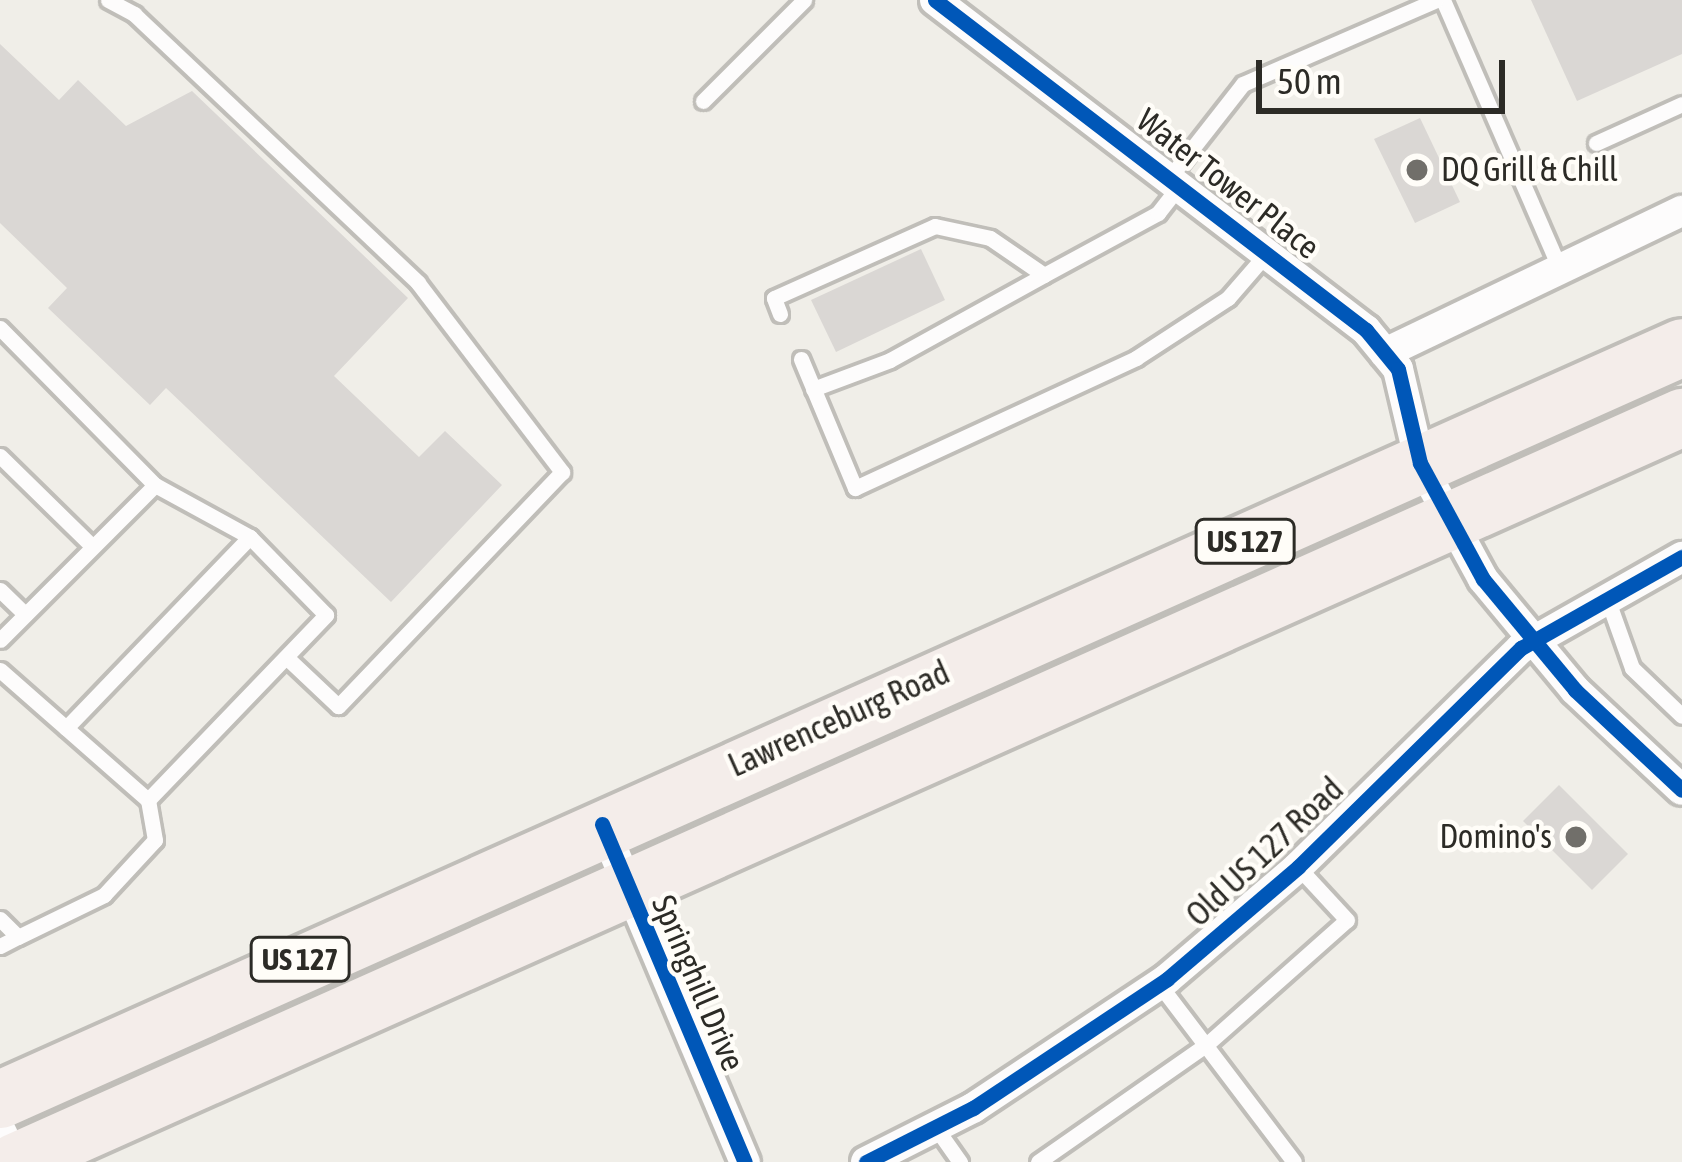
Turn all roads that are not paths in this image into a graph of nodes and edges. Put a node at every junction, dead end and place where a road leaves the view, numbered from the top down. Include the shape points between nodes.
1 (108, 0) edge
2 (804, 0) edge
3 (934, 0) edge
4 (1440, 0) edge
5 (703, 101) dead end
6 (1682, 104) edge
7 (1596, 143) dead end
8 (1175, 181) junction
9 (1682, 211) edge
10 (1267, 253) junction
11 (1559, 267) junction
12 (1044, 275) junction
13 (780, 314) dead end
14 (0, 328) edge
15 (1682, 346) edge
16 (1384, 353) junction
17 (801, 359) dead end
18 (813, 389) junction
19 (1682, 417) edge
20 (0, 455) edge
21 (1420, 463) junction
22 (155, 485) junction
23 (1450, 522) junction
24 (250, 537) junction
25 (92, 546) junction
26 (1682, 557) edge
27 (0, 590) edge
28 (1607, 598) junction
29 (25, 614) junction
30 (0, 640) edge
31 (1531, 640) junction
32 (286, 657) junction
33 (0, 670) edge
34 (1682, 716) edge
35 (66, 728) junction
36 (1682, 790) edge
37 (148, 800) junction
38 (602, 824) junction
39 (1298, 867) junction
40 (626, 886) junction
41 (0, 920) edge
42 (18, 937) junction
43 (0, 946) edge
44 (1159, 984) junction
45 (1206, 1045) junction
46 (0, 1099) edge
47 (936, 1128) junction
48 (0, 1129) edge
49 (15, 1162) edge
50 (745, 1162) edge
51 (866, 1162) edge
52 (960, 1162) edge
53 (1038, 1162) edge
54 (1294, 1162) edge

1 - 32 lane via 134,14 418,283 562,472 338,706
2 - 5 lane
3 - 8 street, Water Tower Place
4 - 8 lane via 1243,84
4 - 11 lane
6 - 7 lane
8 - 10 street, Water Tower Place
8 - 12 lane via 1158,213
9 - 11 street
10 - 16 street, Water Tower Place
10 - 18 lane via 1228,298 1136,358 855,488
11 - 16 street
12 - 13 lane via 990,238 935,226 773,298
12 - 18 lane via 890,360
14 - 22 lane
15 - 21 highway, Lawrenceburg Road / US 127
16 - 21 street, Water Tower Place via 1398,369
17 - 18 lane
19 - 23 highway, Lawrenceburg Road / US 127
20 - 25 lane
21 - 23 street, Water Tower Place
21 - 38 highway, Lawrenceburg Road / US 127
22 - 24 lane
22 - 25 lane
23 - 31 street, Water Tower Place
23 - 40 highway, Lawrenceburg Road / US 127
24 - 32 lane via 326,614
24 - 35 lane
25 - 29 lane
26 - 28 street, Old US 127 Road
27 - 29 lane
28 - 31 street, Old US 127 Road
28 - 34 lane via 1631,668
29 - 30 lane
31 - 36 street, Water Tower Place
31 - 39 street, Old US 127 Road
32 - 37 lane
33 - 35 lane
35 - 37 lane
37 - 42 lane via 154,840 104,895
38 - 40 street, Springhill Drive
38 - 46 highway, Lawrenceburg Road / US 127
39 - 44 street, Old US 127 Road
39 - 45 lane via 1348,920
40 - 49 highway, Lawrenceburg Road / US 127
40 - 50 street, Springhill Drive
41 - 42 lane
42 - 43 lane
44 - 45 lane
44 - 47 street, Old US 127 Road
45 - 53 lane
45 - 54 lane
47 - 51 street, Old US 127 Road
47 - 52 lane
48 - 49 street

